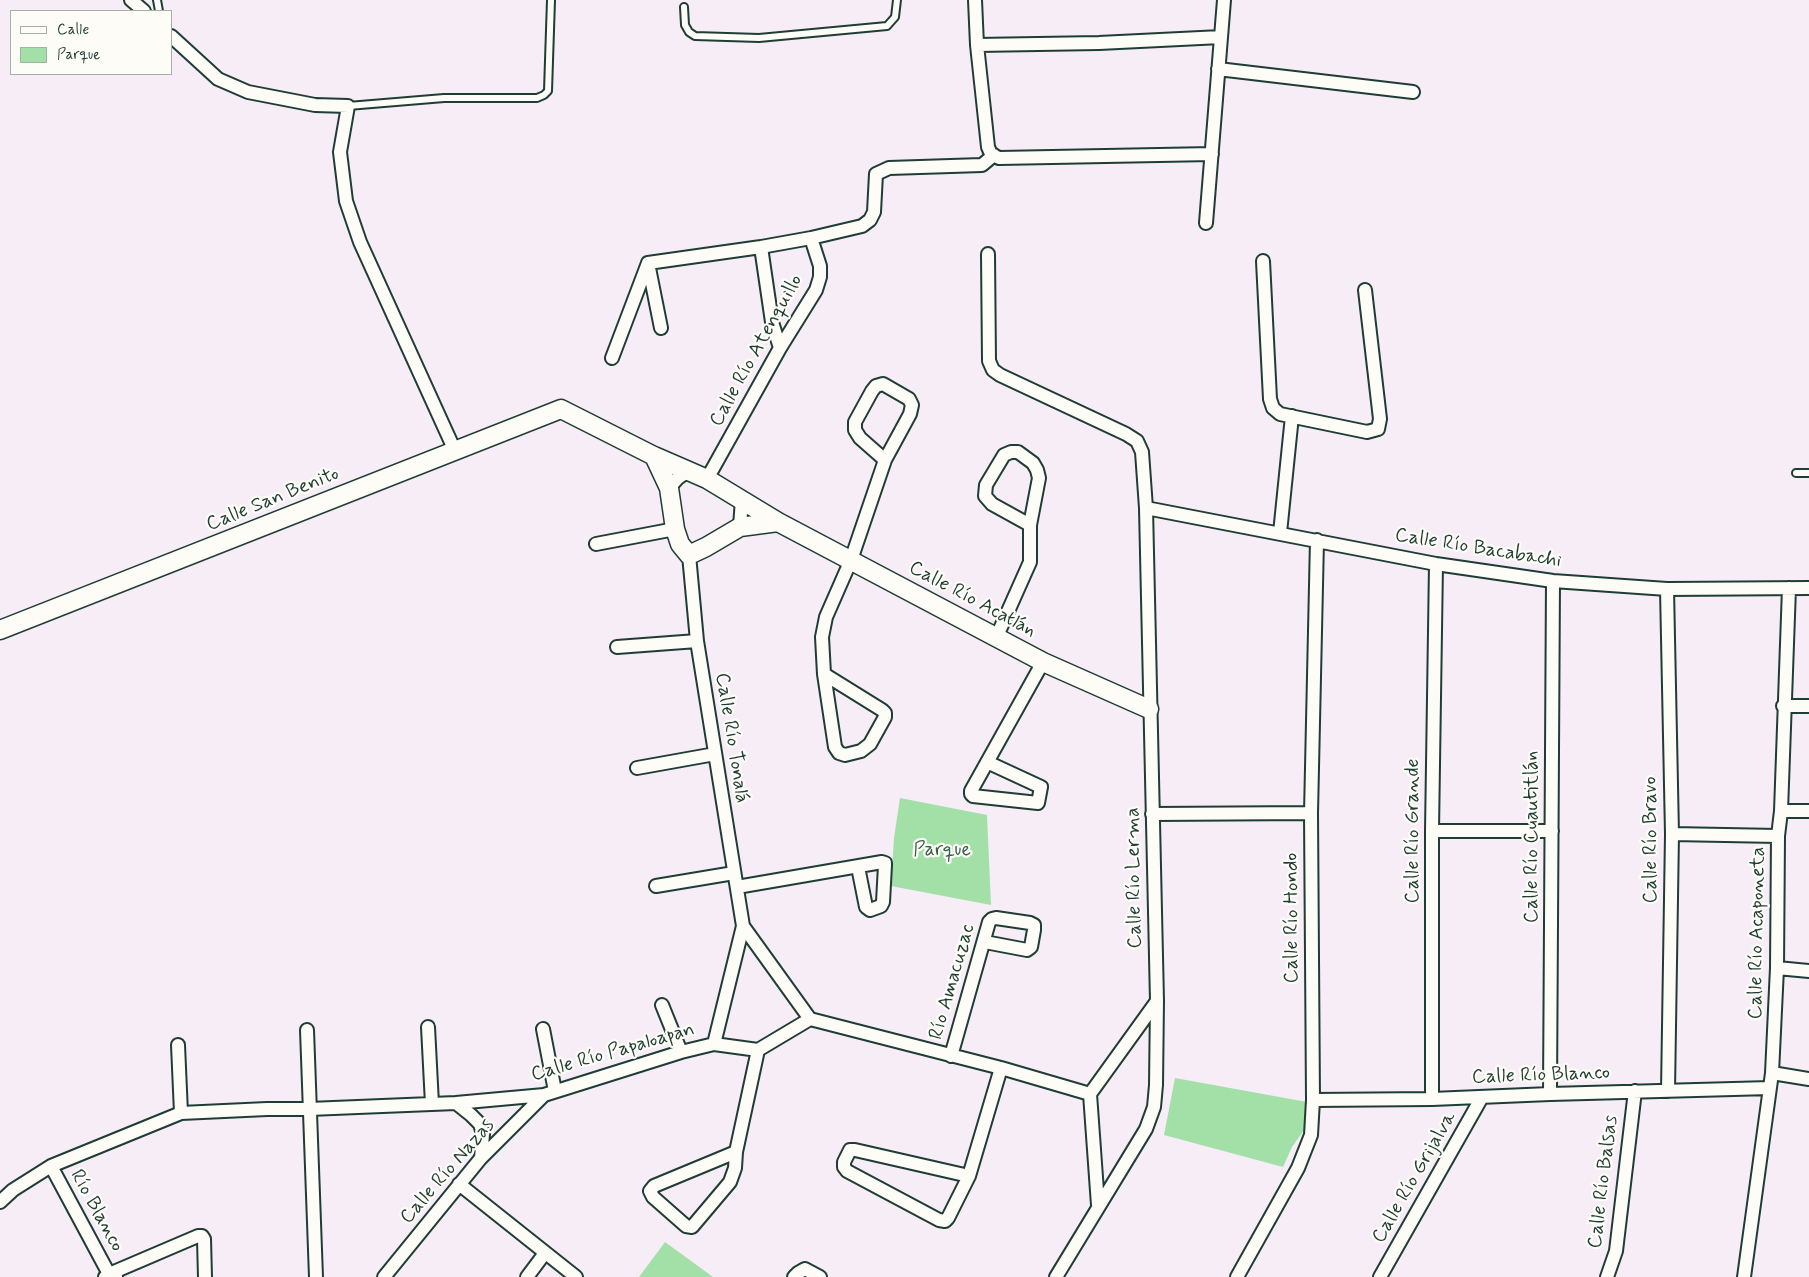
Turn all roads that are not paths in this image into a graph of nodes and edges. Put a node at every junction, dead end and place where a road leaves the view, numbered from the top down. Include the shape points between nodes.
1 (131, 0) edge
2 (550, 0) edge
3 (896, 0) edge
4 (975, 0) edge
5 (1224, 0) edge
6 (684, 7) dead end
7 (143, 10) edge
8 (172, 37) edge
9 (1221, 37) junction
10 (977, 45) junction
11 (1218, 69) junction
12 (1413, 92) dead end
13 (348, 106) junction
14 (1212, 154) junction
15 (994, 155) junction
16 (1206, 224) dead end
17 (811, 238) junction
18 (761, 247) junction
19 (988, 254) dead end
20 (1262, 261) dead end
21 (648, 263) junction
22 (1365, 290) dead end
23 (661, 328) dead end
24 (780, 348) junction
25 (612, 358) dead end
26 (561, 409) joint
27 (1292, 416) junction
28 (455, 451) junction
29 (654, 456) junction
30 (885, 460) junction
31 (688, 471) junction
32 (1796, 473) dead end
33 (1809, 473) edge
34 (707, 479) junction
35 (670, 488) junction
36 (742, 499) junction
37 (1146, 508) junction
38 (778, 522) junction
39 (1030, 525) junction
40 (740, 527) junction
41 (675, 528) junction
42 (1280, 533) junction
43 (1318, 540) junction
44 (596, 544) dead end
45 (689, 555) junction
46 (851, 560) junction
47 (1436, 564) junction
48 (1553, 581) junction
49 (1789, 588) junction
50 (1809, 588) edge
51 (1667, 589) junction
52 (0, 630) edge
53 (997, 636) junction
54 (697, 641) junction
55 (617, 647) dead end
56 (1043, 662) junction
57 (824, 674) junction
58 (1783, 706) junction
59 (1809, 706) edge
60 (1150, 709) junction
61 (715, 754) junction
62 (987, 762) junction
63 (637, 768) dead end
64 (1781, 811) junction
65 (1809, 811) edge
66 (1311, 813) junction
67 (1152, 814) junction
68 (1432, 831) junction
69 (1552, 831) junction
70 (1672, 834) junction
71 (1778, 836) junction
72 (858, 867) dead end
73 (734, 873) junction
74 (656, 886) dead end
75 (737, 887) junction
76 (743, 926) junction
77 (985, 942) junction
78 (1777, 968) junction
79 (1809, 971) edge
80 (1157, 1001) junction
81 (662, 1005) dead end
82 (810, 1019) junction
83 (428, 1027) dead end
84 (544, 1029) dead end
85 (307, 1030) dead end
86 (714, 1044) junction
87 (178, 1045) dead end
88 (758, 1050) junction
89 (682, 1052) junction
90 (951, 1056) junction
91 (1001, 1068) junction
92 (1772, 1073) junction
93 (1809, 1079) edge
94 (1770, 1088) junction
95 (1635, 1091) junction
96 (1668, 1091) junction
97 (550, 1093) junction
98 (1090, 1094) junction
99 (1550, 1094) junction
100 (1482, 1097) junction
101 (1432, 1099) junction
102 (1313, 1100) junction
103 (456, 1102) junction
104 (432, 1104) junction
105 (309, 1109) junction
106 (181, 1113) junction
107 (736, 1152) junction
108 (481, 1158) junction
109 (50, 1166) junction
110 (969, 1176) junction
111 (459, 1184) junction
112 (0, 1202) edge
113 (1098, 1205) junction
114 (545, 1252) junction
115 (800, 1273) edge
116 (111, 1276) edge
117 (318, 1276) edge
118 (205, 1277) edge
119 (384, 1277) edge
120 (527, 1277) edge
121 (576, 1277) edge
122 (820, 1277) edge
123 (1056, 1277) edge
124 (1238, 1277) edge
125 (1380, 1277) edge
126 (1607, 1277) edge
127 (1744, 1277) edge

1 - 7 street
2 - 13 lane via 548,91 544,95 537,98 444,98
3 - 6 lane via 895,17 887,26 758,38 695,36 685,26
4 - 10 street
5 - 9 street
8 - 13 street via 218,79 248,92 315,105
9 - 10 street
9 - 11 street
10 - 15 street via 988,147
11 - 12 street
11 - 14 street
13 - 28 street via 340,152 346,201 360,242
14 - 15 street via 999,158
14 - 16 street
15 - 17 street, Calle Río Atenquillo via 982,165 889,168 876,174 874,212 870,220 862,226
17 - 18 street, Calle Río Atenquillo
17 - 24 street, Calle Río Atenquillo via 820,277 816,290
18 - 21 street, Calle Río Atenquillo
18 - 24 street via 772,322
19 - 37 street, Calle Río Lerma via 989,361 994,370 1137,441 1142,452
20 - 27 street via 1270,399 1280,414
21 - 23 street
21 - 25 street
22 - 27 street via 1380,419 1378,430 1367,432
24 - 34 street, Calle Río Atenquillo
26 - 28 street, Calle San Benito
26 - 29 street, Calle Río Acatlán
27 - 42 street
28 - 52 street, Calle San Benito
29 - 31 street, Calle Río Acatlán
29 - 35 street
30 - 30 street via 855,430 855,422 872,391 883,384 909,399 912,405
30 - 46 street
31 - 34 street, Calle Río Acatlán
31 - 35 street
32 - 33 lane
34 - 36 street, Calle Río Acatlán
35 - 41 street
36 - 38 street, Calle Río Acatlán
36 - 40 street
37 - 42 street, Calle Río Bacabachi
37 - 60 street, Calle Río Lerma
38 - 40 street
38 - 46 street, Calle Río Acatlán
39 - 39 street via 992,504 986,496 986,485 1004,455 1011,452 1018,452 1037,470 1039,478
39 - 53 street via 1030,562
40 - 45 street
41 - 44 street
41 - 45 street via 680,544
42 - 43 street, Calle Río Bacabachi
43 - 47 street, Calle Río Bacabachi
43 - 66 street, Calle Río Hondo
45 - 54 street, Calle Río Tonalá
46 - 53 street, Calle Río Acatlán
46 - 57 street via 826,617 822,637
47 - 48 street, Calle Río Bacabachi
47 - 68 street, Calle Río Grande
48 - 51 street, Calle Río Bacabachi
48 - 69 street, Calle Río Cuautitlán
49 - 50 street, Calle Río Bacabachi
49 - 51 street, Calle Río Bacabachi
49 - 58 street, Calle Río Acaponeta
51 - 70 street, Calle Río Bravo
53 - 56 street, Calle Río Acatlán
54 - 55 street
54 - 61 street, Calle Río Tonalá
56 - 60 street, Calle Río Acatlán
56 - 62 street
57 - 57 street via 885,713 870,744 861,751 845,755 835,747
58 - 59 street
58 - 64 street, Calle Río Acaponeta
60 - 67 street, Calle Río Lerma
61 - 63 street
61 - 73 street, Calle Río Tonalá
62 - 62 street via 1041,787 1038,803 970,794
64 - 65 street
64 - 71 street, Calle Río Acaponeta
66 - 67 street
66 - 102 street, Calle Río Hondo
67 - 80 street, Calle Río Lerma
68 - 69 street
68 - 101 street, Calle Río Grande
69 - 99 street, Calle Río Cuautitlán
70 - 71 street
70 - 96 street, Calle Río Bravo
71 - 78 street, Calle Río Acaponeta
72 - 75 street
73 - 74 street
73 - 75 street, Calle Río Tonalá
75 - 76 street, Calle Río Tonalá
76 - 82 street, Calle Río Tonalá
76 - 86 street, Calle Río Tonalá
77 - 77 street, Río Amacuzac via 1028,950 1034,925 992,918
77 - 90 street, Río Amacuzac
78 - 79 street
78 - 92 street, Calle Río Acaponeta
80 - 98 street
80 - 113 street, Calle Río Lerma via 1154,1107 1146,1129
81 - 89 street
82 - 88 street
82 - 90 street
83 - 104 street
84 - 97 street
85 - 105 street
86 - 88 street, Calle Río Papaloapan
86 - 89 street, Calle Río Papaloapan
87 - 106 street
88 - 107 street
89 - 97 street, Calle Río Papaloapan
90 - 91 street
91 - 98 street
91 - 110 street
92 - 93 street
92 - 94 street, Calle Río Acaponeta
94 - 96 street, Calle Río Blanco
94 - 127 street, Calle Río Acaponeta
95 - 96 street, Calle Río Blanco
95 - 99 street, Calle Río Blanco
95 - 126 street, Calle Río Balsas via 1616,1251
97 - 103 street, Calle Río Papaloapan
97 - 108 street, Calle Río Nazas
98 - 113 street
99 - 100 street, Calle Río Blanco
100 - 101 street, Calle Río Blanco
100 - 125 street, Calle Río Grijalva
101 - 102 street, Calle Río Blanco
102 - 124 street, Calle Río Hondo via 1311,1135 1298,1168
103 - 104 street, Calle Río Papaloapan
103 - 108 street via 480,1124 483,1134
104 - 105 street, Calle Río Papaloapan
105 - 106 street, Calle Río Papaloapan
105 - 117 street
106 - 109 street, Calle Río Papaloapan
107 - 107 street via 654,1186 650,1191 686,1226 692,1227 730,1182
108 - 111 street, Calle Río Nazas
109 - 112 street, Calle Río Papaloapan
109 - 116 street, Río Blanco
110 - 110 street via 945,1221 844,1167 847,1154 855,1150
111 - 114 street
111 - 119 street, Calle Río Nazas
113 - 123 street, Calle Río Lerma
114 - 120 street
114 - 121 street
115 - 122 street
116 - 118 street via 202,1236

